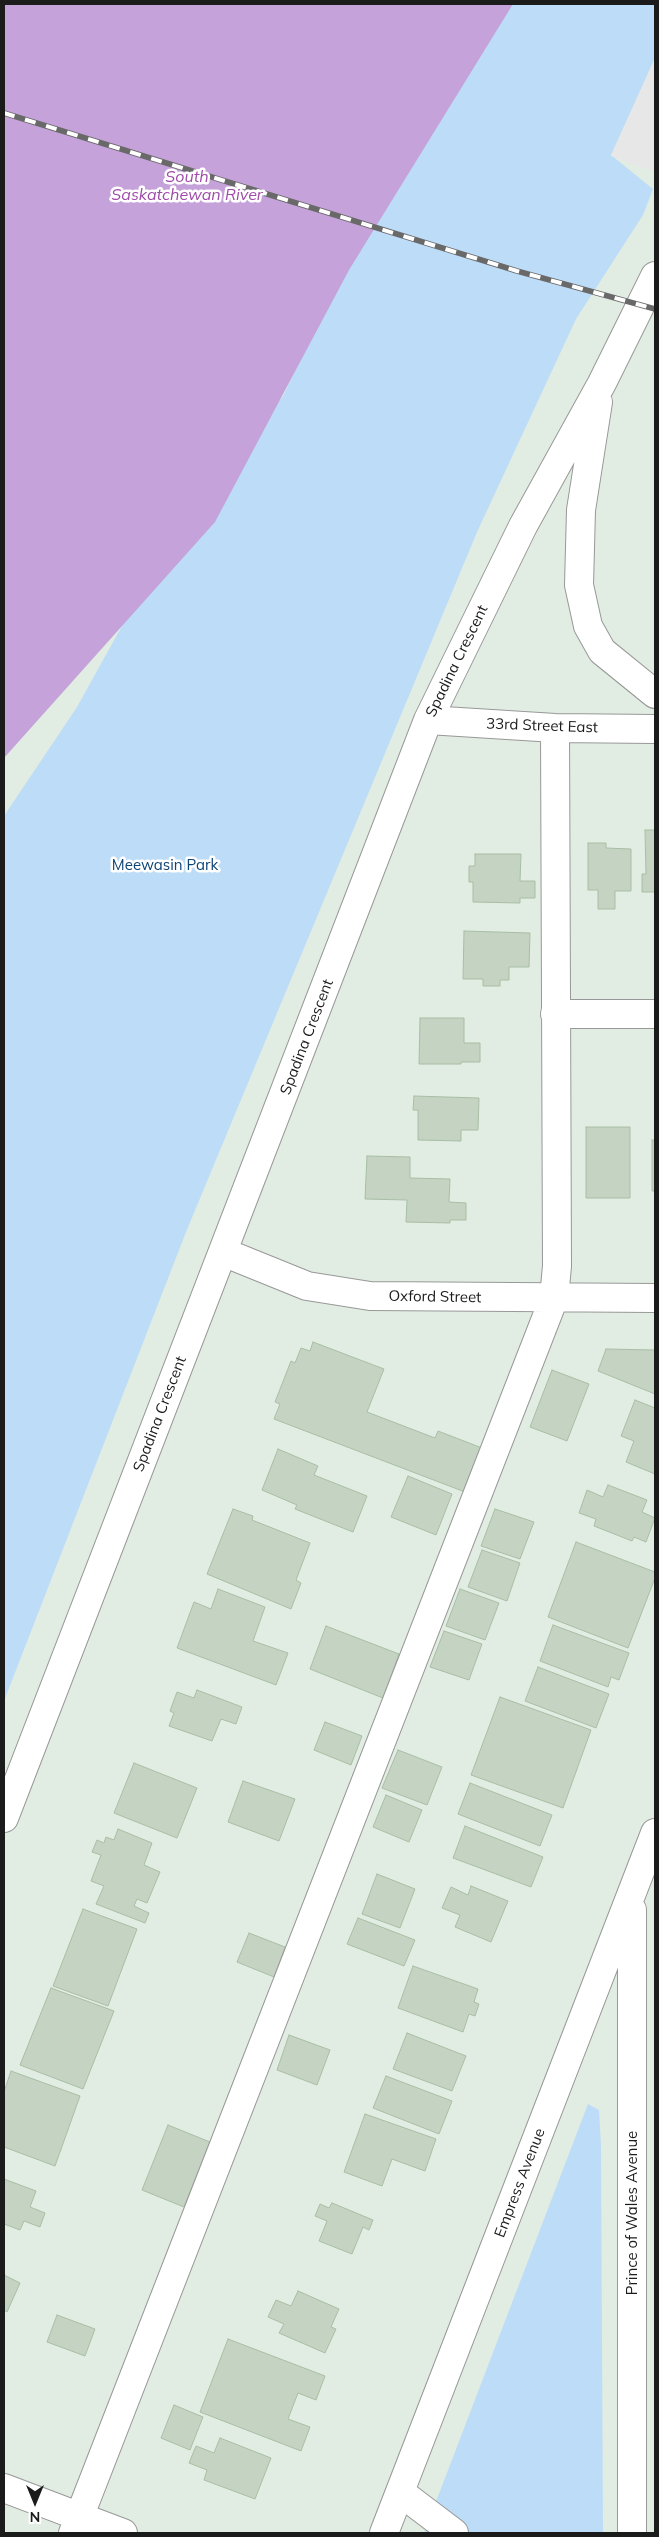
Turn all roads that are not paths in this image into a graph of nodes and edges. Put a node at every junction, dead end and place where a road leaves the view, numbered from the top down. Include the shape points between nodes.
1 (655, 276) edge
2 (602, 383) junction
3 (655, 694) edge
4 (428, 720) junction
5 (556, 728) junction
6 (655, 729) edge
7 (556, 1014) junction
8 (655, 1014) edge
9 (223, 1252) junction
10 (554, 1298) junction
11 (655, 1298) edge
12 (4, 1818) edge
13 (655, 1834) edge
14 (632, 1892) junction
15 (4, 2488) edge
16 (400, 2492) junction
17 (76, 2525) edge
18 (123, 2533) edge
19 (384, 2533) edge
20 (454, 2533) edge
21 (632, 2533) edge

1 - 2 street, Spadina Crescent
2 - 3 street via 581,510 579,585 588,626 602,651
2 - 4 street, Spadina Crescent via 535,503
4 - 5 street, 33rd Street East
4 - 9 street, Spadina Crescent
5 - 6 street, 33rd Street East
5 - 7 street
7 - 8 street
7 - 10 street via 557,1266
9 - 10 street, Oxford Street via 307,1286 370,1296
9 - 12 street, Spadina Crescent
10 - 11 street, Oxford Street
10 - 17 street
13 - 14 street, Empress Avenue
14 - 16 street, Empress Avenue
14 - 21 street, Prince of Wales Avenue
15 - 17 street
16 - 19 street, Empress Avenue
16 - 20 street
17 - 18 street

